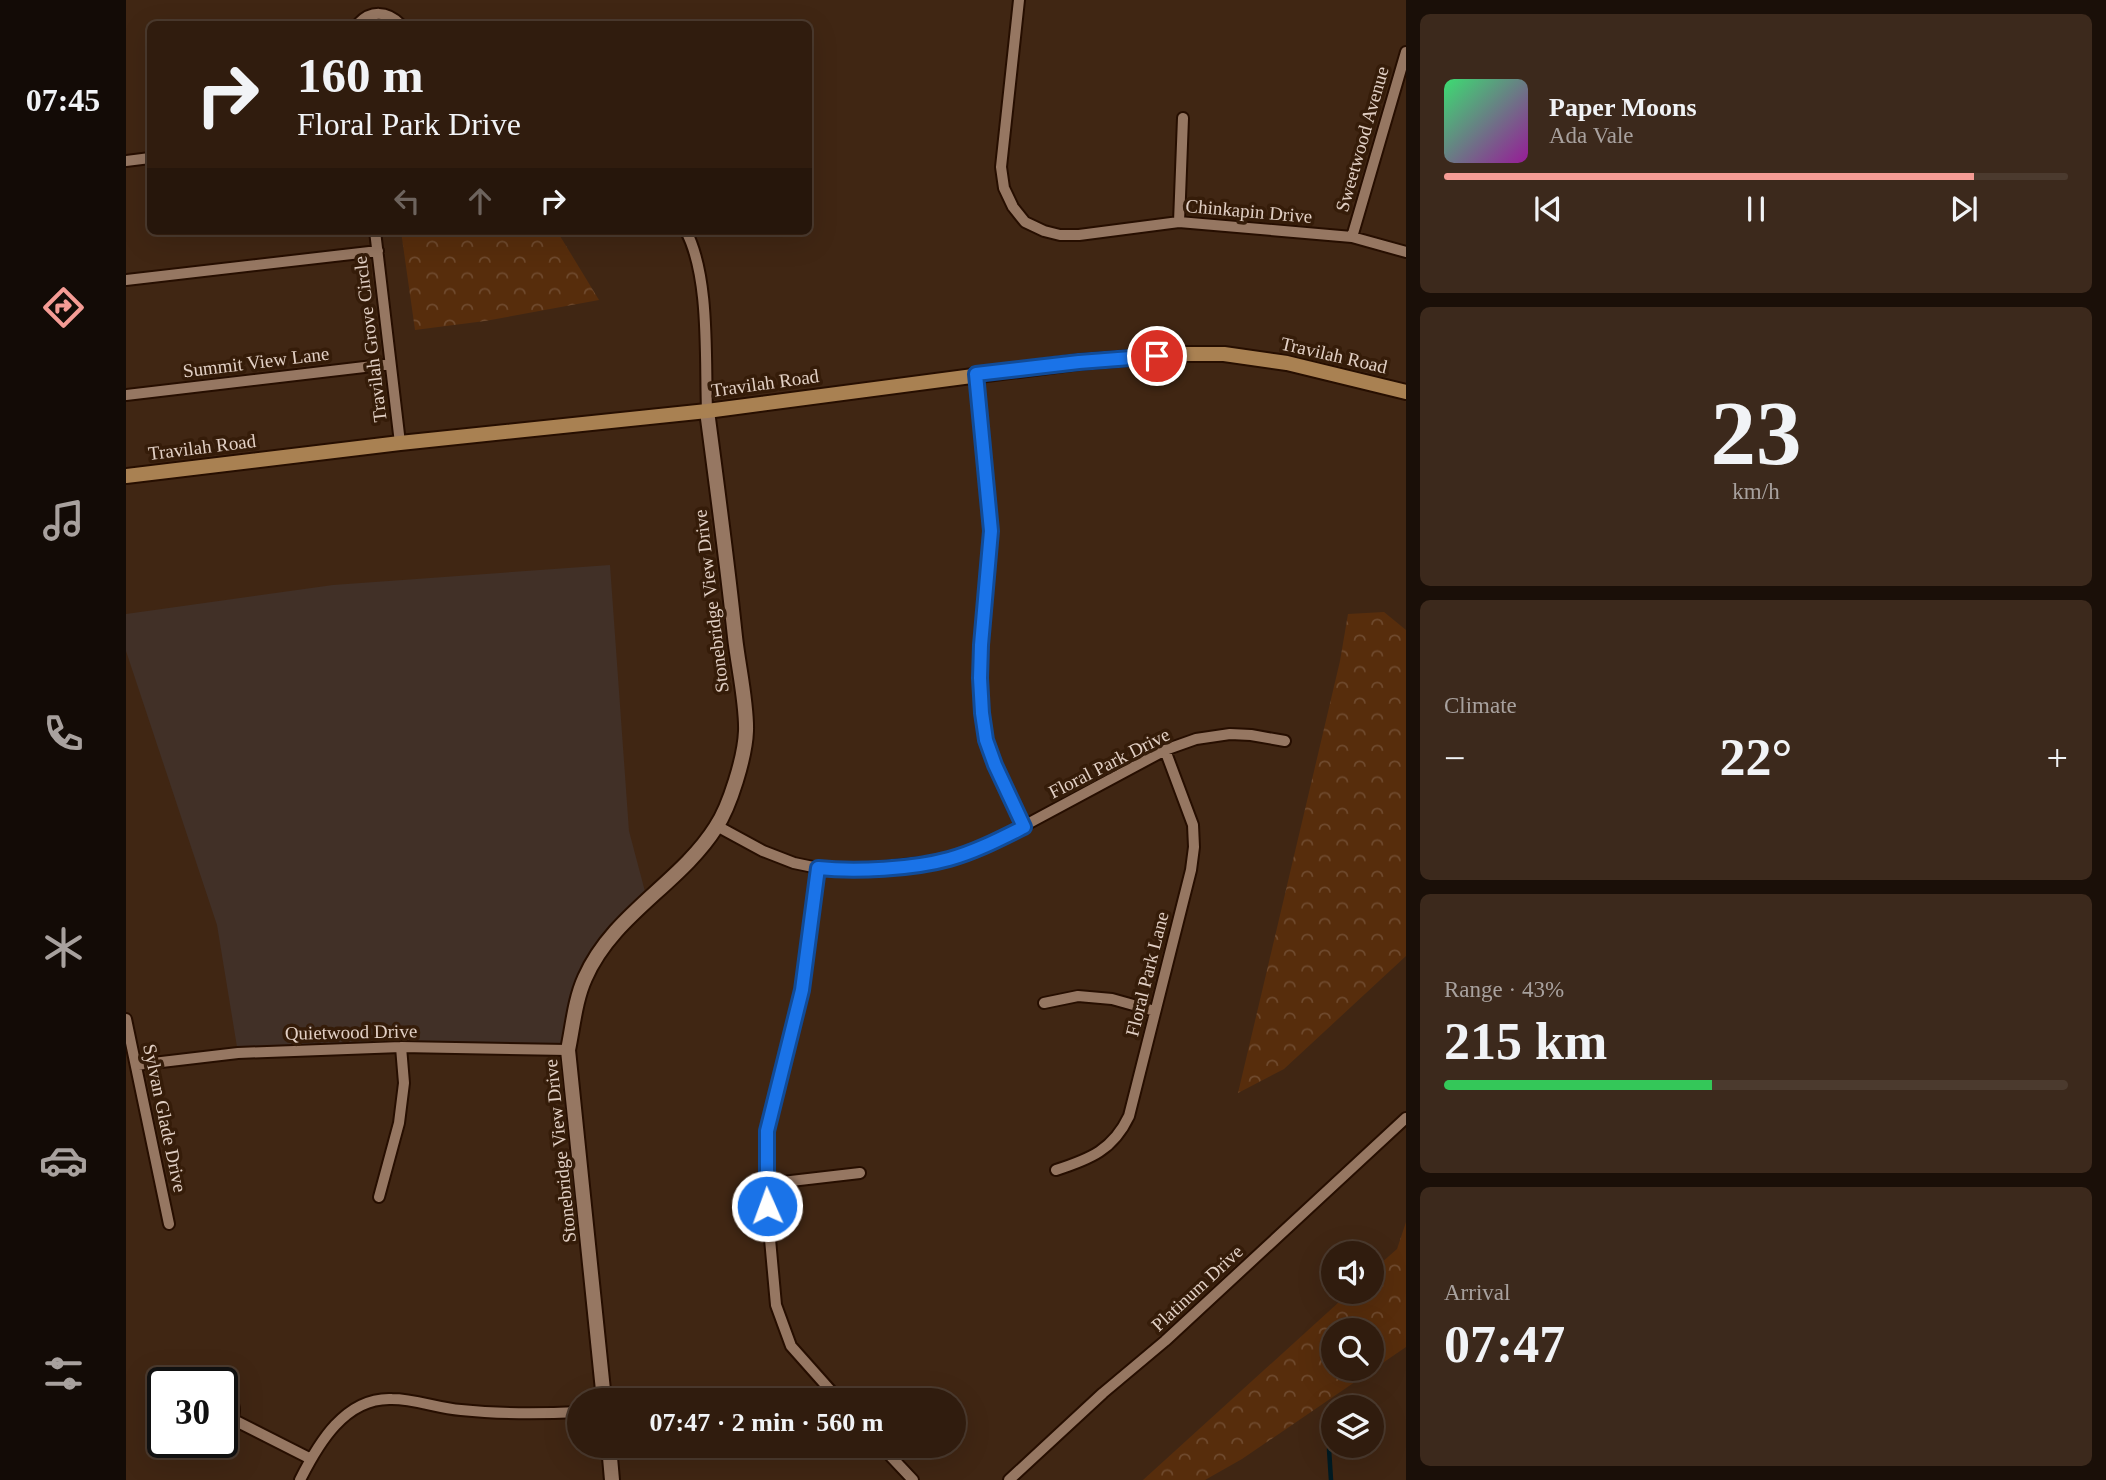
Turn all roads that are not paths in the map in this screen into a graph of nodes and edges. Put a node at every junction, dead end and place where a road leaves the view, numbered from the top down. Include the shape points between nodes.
1 (1019, 0) edge
2 (361, 21) edge
3 (397, 21) edge
4 (1405, 58) edge
5 (1183, 118) dead end
6 (147, 158) edge
7 (126, 161) edge
8 (1179, 222) junction
9 (375, 235) edge
10 (688, 235) edge
11 (1352, 237) junction
12 (377, 251) junction
13 (1406, 252) edge
14 (126, 280) edge
15 (390, 364) junction
16 (976, 374) junction
17 (1406, 391) edge
18 (126, 395) edge
19 (707, 411) junction
20 (400, 443) junction
21 (126, 475) edge
22 (1285, 741) dead end
23 (1165, 750) junction
24 (717, 826) junction
25 (1024, 827) junction
26 (818, 868) junction
27 (1044, 1003) dead end
28 (1155, 1011) junction
29 (126, 1019) edge
30 (401, 1047) junction
31 (568, 1050) junction
32 (136, 1065) junction
33 (1406, 1118) edge
34 (1056, 1170) dead end
35 (860, 1173) dead end
36 (765, 1184) junction
37 (379, 1197) dead end
38 (169, 1224) dead end
39 (603, 1388) edge
40 (828, 1388) edge
41 (567, 1412) edge
42 (238, 1422) edge
43 (610, 1458) edge
44 (892, 1458) edge
45 (311, 1459) junction
46 (300, 1480) edge
47 (612, 1480) edge
48 (913, 1480) edge
49 (1009, 1480) edge

1 - 8 street, Chinkapin Drive via 1001,167 1013,207 1025,222 1060,235
2 - 3 street via 376,13
4 - 11 street, Sweetwood Avenue
5 - 8 street
6 - 7 street
8 - 11 street, Chinkapin Drive
9 - 12 street, Travilah Grove Circle
10 - 19 street via 702,288
11 - 13 street, Chinkapin Drive
12 - 14 street
12 - 15 street, Travilah Grove Circle
15 - 18 street, Summit View Lane
15 - 20 street, Travilah Grove Circle
16 - 17 main road, Travilah Road via 1105,360 1224,354 1287,363
16 - 19 main road, Travilah Road
16 - 25 street via 991,531 981,645 982,713 995,765
19 - 20 main road, Travilah Road
19 - 24 street, Stonebridge View Drive via 746,731 739,772
20 - 21 main road, Travilah Road
22 - 23 street, Floral Park Drive via 1230,734
23 - 25 street, Floral Park Drive
23 - 28 street, Floral Park Lane via 1193,825 1194,847
24 - 26 street, Floral Park Drive via 763,851
24 - 31 street, Stonebridge View Drive via 603,945 585,977
25 - 26 street, Floral Park Drive via 948,860 848,871
26 - 36 street via 802,990 767,1131
27 - 28 street via 1079,996
28 - 34 street, Floral Park Lane via 1129,1116 1121,1131 1110,1145
29 - 32 street, Sylvan Glade Drive
30 - 31 street, Quietwood Drive
30 - 32 street, Quietwood Drive via 238,1052
30 - 37 street via 404,1083 399,1124
31 - 39 street, Stonebridge View Drive
32 - 38 street, Sylvan Glade Drive
33 - 49 street, Platinum Drive
35 - 36 street
36 - 40 street via 781,1324 791,1346
41 - 45 street via 464,1410 407,1400 375,1401 344,1416
42 - 45 street
43 - 47 street
44 - 48 street
45 - 46 street

